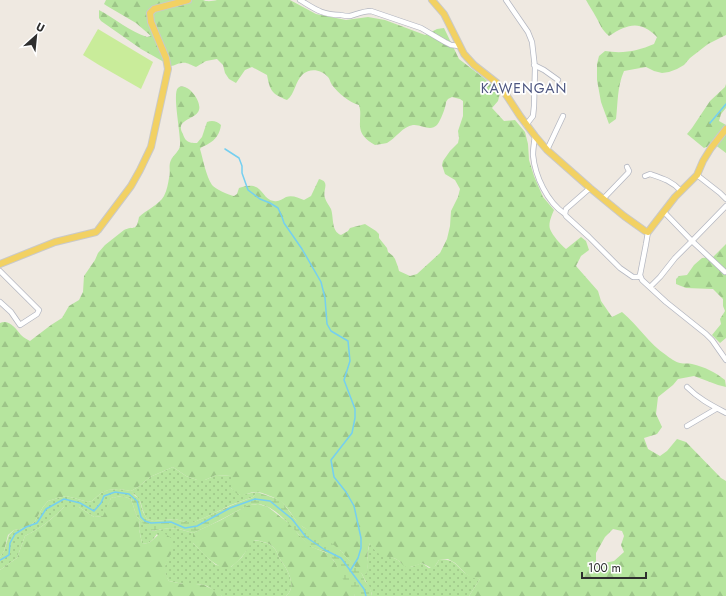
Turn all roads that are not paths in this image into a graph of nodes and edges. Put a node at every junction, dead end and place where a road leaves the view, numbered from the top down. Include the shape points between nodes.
1 (188, 0) edge
2 (300, 0) edge
3 (432, 0) edge
4 (506, 0) edge
5 (459, 46) junction
6 (534, 65) junction
7 (558, 80) dead end
8 (563, 116) dead end
9 (526, 125) junction
10 (726, 129) edge
11 (535, 136) junction
12 (547, 150) junction
13 (626, 167) dead end
14 (697, 175) junction
15 (645, 176) dead end
16 (590, 188) junction
17 (681, 192) junction
18 (726, 198) edge
19 (603, 199) junction
20 (726, 206) edge
21 (664, 212) junction
22 (565, 214) junction
23 (648, 232) junction
24 (692, 241) junction
25 (0, 264) edge
26 (0, 271) edge
27 (725, 272) edge
28 (640, 275) junction
29 (650, 287) junction
30 (0, 302) edge
31 (726, 360) edge
32 (687, 387) dead end
33 (716, 409) junction
34 (726, 413) edge
35 (687, 426) dead end

1 - 25 main road via 154,9 150,14 168,69 151,147 131,186 96,232 55,242
2 - 5 street via 315,10 330,15 350,16 371,11 421,28 451,45
3 - 5 main road via 444,14
4 - 6 street via 528,32 532,42
5 - 9 main road via 468,60 503,90
6 - 7 street
6 - 9 street via 533,114
8 - 12 street
9 - 11 main road
10 - 14 main road via 711,148
11 - 12 main road
11 - 22 street via 533,147 536,169 545,193
12 - 16 main road
13 - 19 street via 628,173
14 - 17 main road
14 - 18 street
15 - 17 street via 650,174 664,178
16 - 19 main road
16 - 22 street via 566,209
17 - 21 main road
19 - 23 main road
20 - 24 street
21 - 23 main road
21 - 24 street
22 - 28 street via 620,268 633,277
23 - 28 street
24 - 27 street
24 - 29 street
26 - 30 street via 39,310 20,325
28 - 29 street
29 - 31 street via 706,334
32 - 33 street
33 - 34 street
33 - 35 street

